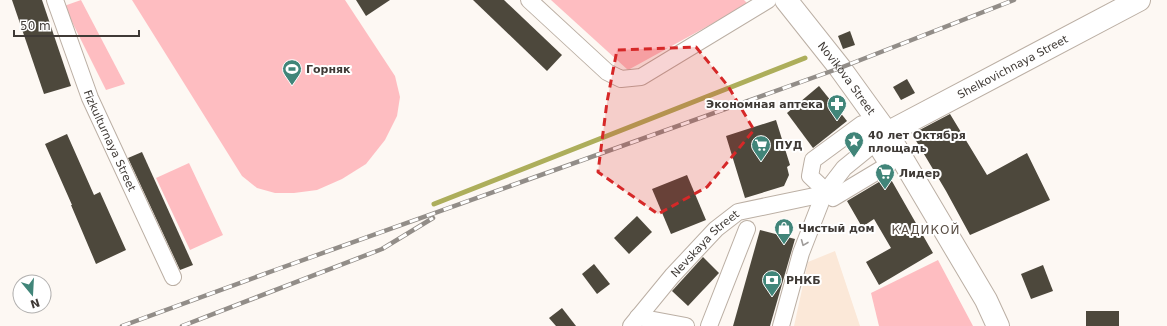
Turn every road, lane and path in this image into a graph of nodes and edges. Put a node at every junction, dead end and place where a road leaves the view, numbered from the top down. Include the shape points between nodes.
1 (55, 0) edge
2 (528, 0) edge
3 (768, 0) edge
4 (786, 0) edge
5 (1139, 0) edge
6 (881, 138) junction
7 (825, 193) junction
8 (747, 229) dead end
9 (173, 277) dead end
10 (635, 322) edge
11 (686, 326) edge
12 (709, 326) edge
13 (781, 326) edge
14 (998, 326) edge

1 - 9 street, Fizkulturnaya Street via 90,98
2 - 3 street via 608,72 621,79 641,77
4 - 6 main road, Novikova Street via 840,68
5 - 6 main road, Shelkovichnaya Street
6 - 7 street via 844,168
6 - 7 street via 888,165 833,198
6 - 7 street via 862,124 813,160 810,176
6 - 14 main road, Novikova Street via 986,300
7 - 10 street, Nevskaya Street via 738,212 716,229 676,270
7 -> 13 street via 800,253
8 - 12 street
10 - 11 street

